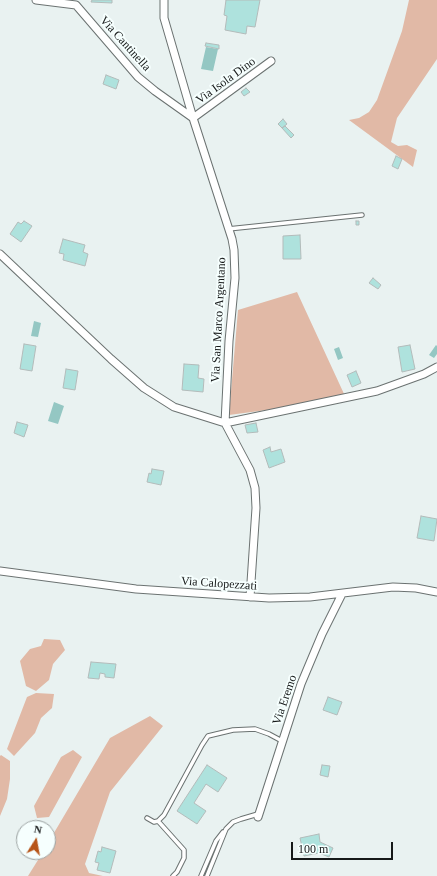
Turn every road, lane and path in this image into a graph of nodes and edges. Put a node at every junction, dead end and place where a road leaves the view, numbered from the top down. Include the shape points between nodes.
1 (36, 0) edge
2 (164, 0) edge
3 (76, 2) edge
4 (271, 61) dead end
5 (193, 118) junction
6 (362, 215) dead end
7 (228, 229) junction
8 (0, 254) edge
9 (437, 367) edge
10 (225, 423) junction
11 (0, 571) edge
12 (437, 592) edge
13 (342, 594) junction
14 (250, 597) junction
15 (282, 741) junction
16 (258, 816) joint
17 (147, 818) dead end
18 (158, 821) junction
19 (226, 829) junction
20 (173, 876) edge
21 (202, 876) edge
22 (207, 876) edge

1 - 3 street, Via Cantinella
2 - 5 street, Via San Marco Argentano via 164,18
3 - 5 street, Via Cantinella via 132,72
4 - 5 street, Via Isola Dino
5 - 7 street, Via San Marco Argentano
6 - 7 lane
7 - 10 street, Via San Marco Argentano via 234,250 234,278
8 - 10 street via 144,388 174,407
9 - 10 street via 377,390
10 - 14 street via 250,470 255,488
11 - 14 street, Via Calopezzati via 125,588
12 - 13 street, Via Calopezzati via 401,587
13 - 14 street, Via Calopezzati via 296,598
13 - 15 street, Via Eremo via 301,684
15 - 16 street, Via Eremo
15 - 18 lane via 255,729 233,730 208,736 164,815
16 - 19 lane via 233,822
17 - 18 lane via 154,822
18 - 20 lane via 184,850 184,858
19 - 21 lane via 216,841
19 - 22 lane

